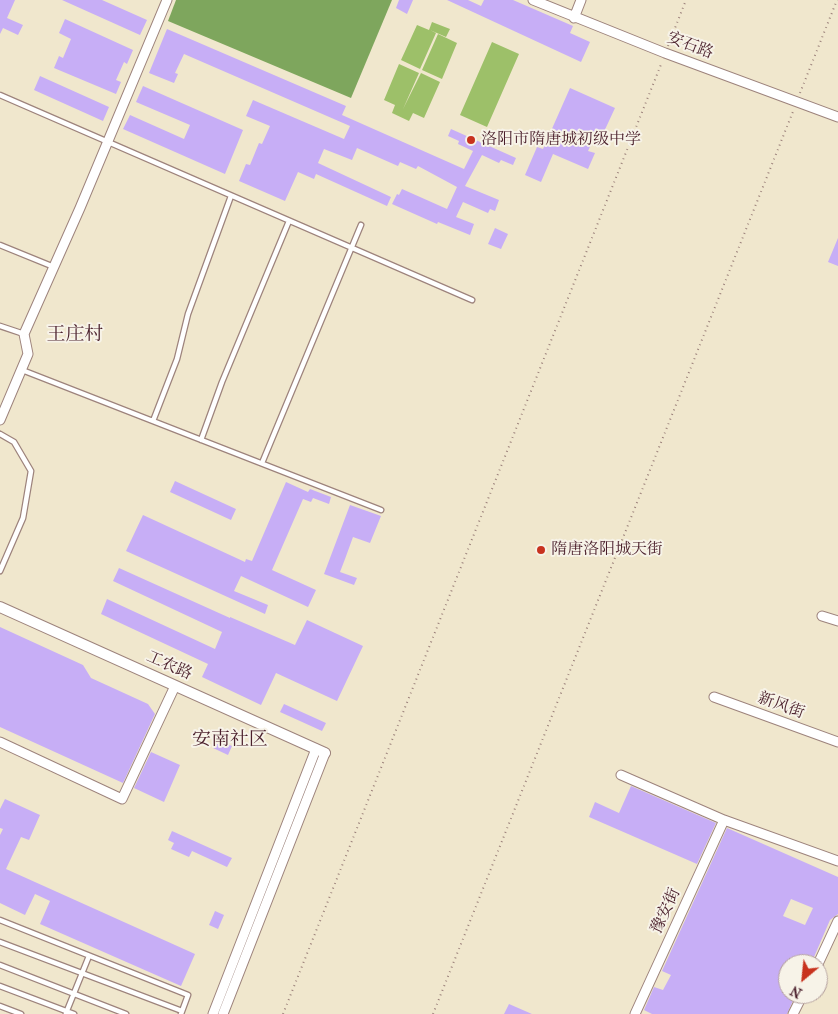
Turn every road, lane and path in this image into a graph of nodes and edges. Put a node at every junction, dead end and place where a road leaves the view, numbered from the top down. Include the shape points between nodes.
1 (167, 0) edge
2 (533, 0) edge
3 (581, 0) edge
4 (686, 0) edge
5 (837, 0) edge
6 (574, 18) junction
7 (665, 53) junction
8 (0, 96) edge
9 (797, 102) junction
10 (838, 117) edge
11 (108, 142) junction
12 (232, 196) junction
13 (289, 221) junction
14 (361, 225) dead end
15 (0, 245) edge
16 (351, 248) junction
17 (54, 267) junction
18 (472, 300) dead end
19 (0, 326) edge
20 (24, 334) junction
21 (22, 370) junction
22 (0, 420) edge
23 (153, 421) junction
24 (0, 434) edge
25 (201, 440) junction
26 (262, 463) junction
27 (381, 510) dead end
28 (0, 571) edge
29 (0, 606) edge
30 (0, 614) edge
31 (822, 616) dead end
32 (838, 622) edge
33 (174, 689) junction
34 (714, 697) dead end
35 (0, 742) edge
36 (838, 742) edge
37 (319, 754) junction
38 (621, 775) dead end
39 (724, 820) junction
40 (838, 861) edge
41 (0, 920) edge
42 (838, 921) edge
43 (0, 942) edge
44 (823, 954) edge
45 (89, 956) junction
46 (0, 965) edge
47 (82, 974) junction
48 (0, 986) edge
49 (74, 993) junction
50 (0, 1006) edge
51 (181, 1012) edge
52 (66, 1013) edge
53 (22, 1014) edge
54 (74, 1014) edge
55 (126, 1014) edge
56 (213, 1014) edge
57 (224, 1014) edge
58 (283, 1014) edge
59 (433, 1014) edge
60 (635, 1014) edge

1 - 11 street
2 - 6 street, 安石路
3 - 6 street
4 - 7 path
5 - 9 path
6 - 7 street, 安石路
7 - 9 street, 安石路
7 - 58 path
8 - 11 lane
9 - 10 street, 安石路
9 - 59 path
11 - 12 lane
11 - 17 street
12 - 13 lane
12 - 23 lane
13 - 16 lane
13 - 25 lane
14 - 16 lane
15 - 17 lane
16 - 18 lane
16 - 26 lane
17 - 20 street
19 - 20 lane
20 - 21 street via 28,354
21 - 22 street
21 - 23 lane
23 - 25 lane
24 - 28 lane via 14,442 31,471 24,518
25 - 26 lane
26 - 27 lane
29 - 33 street, 工农路
30 - 33 street, 工农路
31 - 32 street
33 - 35 street via 122,799
33 - 37 street, 工农路
34 - 36 street, 新风街
37 - 56 street
37 - 57 street
38 - 39 street
39 - 40 street
39 - 60 street, 豫安街
41 - 45 lane
42 - 44 street
43 - 47 lane
45 - 47 lane
45 - 51 lane via 188,995
46 - 49 lane
47 - 49 lane
47 - 51 lane
48 - 52 lane
49 - 52 lane
49 - 55 lane
50 - 53 lane
52 - 54 lane

